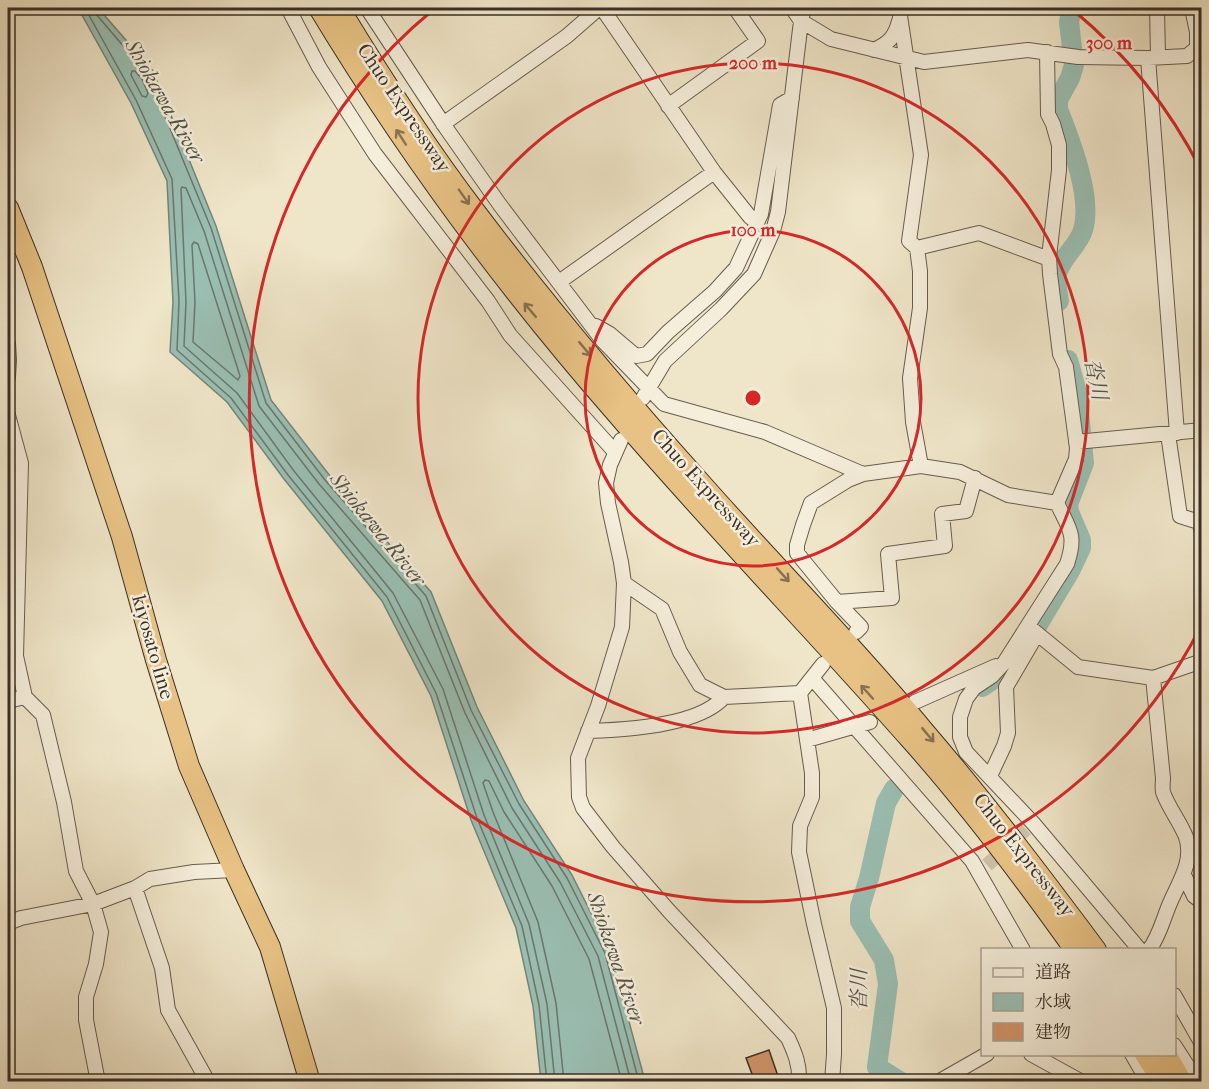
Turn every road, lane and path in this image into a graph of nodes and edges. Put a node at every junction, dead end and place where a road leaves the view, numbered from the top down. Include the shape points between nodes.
1 (288, 8) edge
2 (319, 8) edge
3 (339, 8) edge
4 (367, 8) edge
5 (601, 8) edge
6 (735, 8) edge
7 (792, 8) edge
8 (1157, 8) edge
9 (1192, 8) edge
10 (901, 12) edge
11 (803, 14) edge
12 (874, 50) junction
13 (1047, 52) junction
14 (905, 58) junction
15 (1153, 58) junction
16 (792, 98) junction
17 (668, 106) junction
18 (443, 124) junction
19 (714, 172) junction
20 (8, 208) edge
21 (757, 222) junction
22 (917, 248) junction
23 (1049, 259) junction
24 (559, 282) junction
25 (592, 323) junction
26 (8, 343) edge
27 (8, 377) edge
28 (646, 392) junction
29 (8, 415) edge
30 (1202, 430) edge
31 (1172, 434) junction
32 (1076, 442) junction
33 (921, 466) junction
34 (863, 474) junction
35 (975, 478) junction
36 (1057, 503) junction
37 (1202, 532) edge
38 (624, 583) junction
39 (837, 602) junction
40 (1033, 630) junction
41 (856, 632) dead end
42 (1025, 656) junction
43 (1006, 659) junction
44 (1202, 661) edge
45 (823, 664) dead end
46 (812, 678) junction
47 (1153, 678) junction
48 (800, 693) junction
49 (25, 697) junction
50 (724, 697) junction
51 (8, 701) edge
52 (915, 702) dead end
53 (870, 722) dead end
54 (854, 725) junction
55 (588, 731) junction
56 (807, 740) junction
57 (990, 776) junction
58 (1202, 849) edge
59 (1188, 856) junction
60 (234, 870) junction
61 (1184, 876) junction
62 (135, 888) junction
63 (1202, 902) edge
64 (93, 904) junction
65 (8, 923) edge
66 (1022, 948) edge
67 (1074, 948) edge
68 (1095, 948) edge
69 (1138, 948) edge
70 (1151, 948) edge
71 (1176, 998) edge
72 (1202, 1044) edge
73 (1176, 1048) edge
74 (984, 1056) edge
75 (1035, 1056) edge
76 (1133, 1056) edge
77 (1146, 1056) edge
78 (1167, 1056) edge
79 (98, 1082) edge
80 (208, 1082) edge
81 (310, 1082) edge
82 (799, 1082) edge
83 (832, 1082) edge
84 (938, 1082) edge
85 (1082, 1082) edge
86 (1148, 1082) edge
87 (1163, 1082) edge
88 (1182, 1082) edge
89 (1198, 1082) edge

1 - 38 street via 319,67 375,154 510,335 618,446 606,483
67 -> 2 highway, Chuo Expressway via 1008,856 918,747 616,414 522,300 406,145
3 -> 68 highway, Chuo Expressway via 424,140 533,286 701,484 922,727 1017,843
4 - 18 street
5 - 17 street
5 - 18 street
6 - 17 street via 758,41
7 - 11 street
8 - 15 street
9 - 15 street via 1197,48 1187,56
10 - 12 street via 896,34
10 - 14 street
11 - 12 street via 831,39
11 - 16 street
12 - 14 street
13 - 14 street via 1028,50 924,62
13 - 15 street
13 - 23 street via 1048,114 1059,145
14 - 22 street via 921,155 909,241
15 - 31 street
16 - 21 street via 780,105
16 - 28 street via 778,212 763,256 743,288 665,361
17 - 19 street
18 - 24 street
19 - 21 street
19 - 24 street
20 - 60 highway, kiyosato line via 32,267 122,537 189,766
21 - 25 street via 736,268 647,354 636,356
22 - 23 street via 979,233
22 - 33 street via 920,308 910,378
23 - 32 street
24 - 25 street
25 - 28 street
26 - 27 street
28 - 34 street via 664,404 765,432
29 - 49 street via 21,464 16,656
30 - 31 street
31 - 32 street
31 - 37 street via 1180,516 1199,522
32 - 36 street via 1076,459
33 - 34 street
33 - 35 street
34 - 39 street via 811,502 797,545 797,553
35 - 36 street via 1008,495
35 - 39 street via 966,512 942,514 945,546 888,554 892,598
36 - 40 street via 1073,536 1073,545
38 - 50 street via 662,609 680,652 700,685
38 - 55 street via 622,627
39 - 41 street via 861,627
40 - 42 street
40 - 43 street
40 - 47 street via 1078,667
42 - 43 street
42 - 57 street via 1006,687 1008,733
43 - 52 street
43 - 57 street via 992,676 974,688 960,717 960,737 966,752
44 - 47 street
45 - 46 street
46 - 48 street
46 - 54 street
47 - 59 street via 1162,791 1187,840
48 - 50 street
48 - 56 street
49 - 51 street
49 - 64 street via 43,715 76,871
50 - 55 street via 717,706 672,723
53 - 54 street
54 - 56 street
54 - 66 street via 972,861 983,868
55 - 82 street via 578,758 579,797 584,808 669,911 788,1038
56 - 83 street via 812,797 800,826 799,852 834,1008
57 - 69 street
58 - 59 street
59 - 61 street
60 - 62 street via 150,879
60 - 81 highway, kiyosato line via 270,947
61 - 63 street via 1194,896
61 - 70 street
62 - 64 street
62 - 80 street via 162,968 168,1010
64 - 65 street
64 - 79 street via 101,932 86,998 86,1020
71 - 72 street
73 - 89 street
74 - 84 street
75 - 85 street
76 - 86 street
77 - 87 highway
78 - 88 highway

